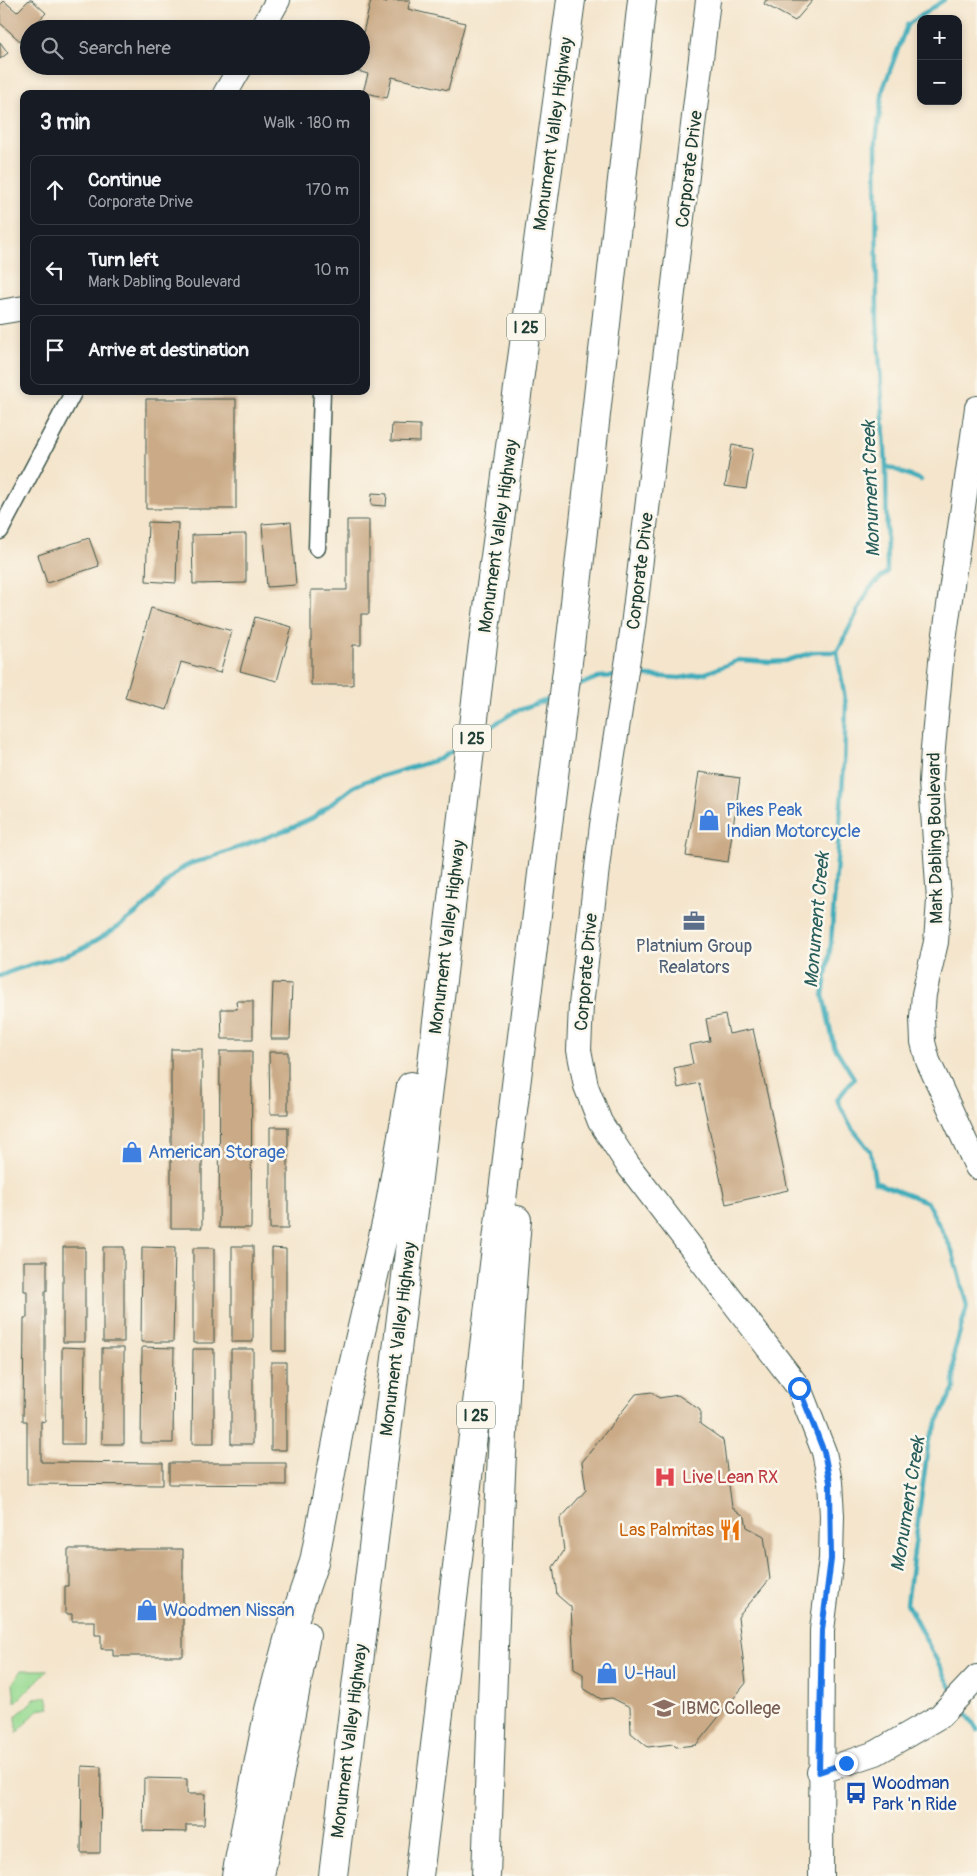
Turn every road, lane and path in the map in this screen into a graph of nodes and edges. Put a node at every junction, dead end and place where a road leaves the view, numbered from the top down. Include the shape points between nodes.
1 (278, 0) edge
2 (571, 0) edge
3 (642, 0) edge
4 (708, 0) edge
5 (267, 20) edge
6 (236, 75) edge
7 (227, 90) edge
8 (20, 309) edge
9 (0, 312) edge
10 (72, 395) edge
11 (322, 395) edge
12 (977, 408) edge
13 (0, 531) edge
14 (317, 548) dead end
15 (531, 954) junction
16 (444, 959) junction
17 (977, 1167) edge
18 (314, 1562) junction
19 (977, 1677) edge
20 (819, 1772) junction
21 (236, 1876) edge
22 (260, 1876) edge
23 (333, 1876) edge
24 (419, 1876) edge
25 (486, 1876) edge
26 (821, 1876) edge

1 - 5 street
2 - 16 highway, Monument Valley Highway / I 25 via 482,652
3 - 15 highway, I 25 via 573,621
4 - 20 street, Corporate Drive via 633,626 602,825 581,1005 579,1050 586,1086 600,1122 628,1165 799,1388 824,1452 832,1516 831,1559 822,1630
6 - 7 street
8 - 9 street
10 - 13 street
11 - 14 street
12 - 17 street, Mark Dabling Boulevard via 939,681 931,782 938,922 922,1018 928,1061
15 - 24 highway, I 25
15 - 25 highway via 526,1103 500,1480
16 - 18 highway via 412,1080 388,1215 344,1405
16 - 23 highway, Monument Valley Highway / I 25
18 - 21 highway via 290,1629 269,1710
18 - 22 highway via 315,1586
19 - 20 street via 940,1716 876,1753
20 - 26 street, Corporate Drive

